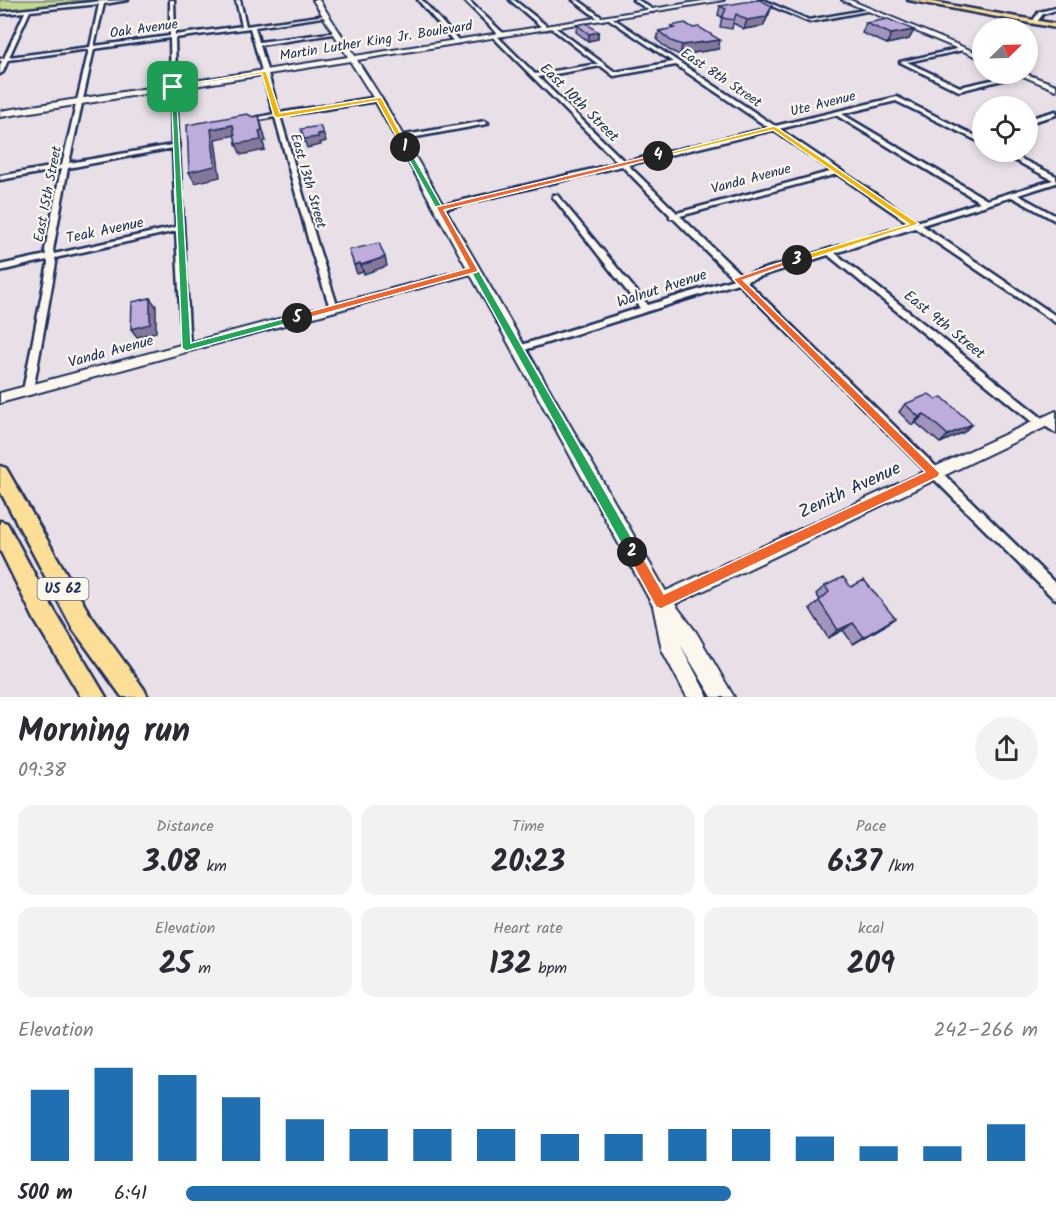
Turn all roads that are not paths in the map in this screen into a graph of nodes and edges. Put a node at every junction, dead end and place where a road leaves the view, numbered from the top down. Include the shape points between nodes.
1 (126, 0) edge
2 (171, 0) edge
3 (237, 0) edge
4 (316, 0) edge
5 (420, 0) edge
6 (466, 0) edge
7 (512, 0) edge
8 (575, 0) edge
9 (635, 0) edge
10 (721, 0) edge
11 (760, 0) edge
12 (845, 0) edge
13 (911, 0) edge
14 (927, 0) edge
15 (700, 1) edge
16 (102, 2) junction
17 (1056, 9) edge
18 (28, 10) junction
19 (870, 10) junction
20 (652, 11) junction
21 (0, 13) edge
22 (327, 16) junction
23 (611, 18) junction
24 (1017, 18) edge
25 (1020, 18) edge
26 (1037, 18) edge
27 (602, 19) junction
28 (1038, 22) edge
29 (1056, 25) edge
30 (252, 26) junction
31 (244, 27) junction
32 (549, 27) junction
33 (338, 33) junction
34 (498, 35) junction
35 (172, 37) junction
36 (457, 42) junction
37 (257, 44) junction
38 (92, 48) junction
39 (962, 49) junction
40 (972, 53) edge
41 (355, 58) junction
42 (3, 60) edge
43 (677, 63) junction
44 (602, 65) junction
45 (0, 72) edge
46 (264, 72) junction
47 (533, 76) junction
48 (1038, 81) edge
49 (977, 84) edge
50 (173, 87) junction
51 (1056, 88) edge
52 (378, 99) junction
53 (80, 101) junction
54 (836, 113) junction
55 (1056, 113) edge
56 (0, 114) edge
57 (277, 116) junction
58 (1038, 118) edge
59 (239, 122) edge
60 (485, 123) dead end
61 (774, 128) junction
62 (185, 131) edge
63 (174, 133) junction
64 (972, 135) edge
65 (400, 138) junction
66 (175, 146) junction
67 (1022, 162) edge
68 (621, 165) junction
69 (65, 166) junction
70 (838, 172) junction
71 (0, 178) edge
72 (1056, 180) edge
73 (555, 195) dead end
74 (1013, 195) junction
75 (986, 203) junction
76 (439, 208) junction
77 (673, 216) junction
78 (1056, 219) edge
79 (915, 224) junction
80 (180, 228) junction
81 (828, 250) junction
82 (50, 257) junction
83 (0, 268) edge
84 (474, 270) junction
85 (737, 279) junction
86 (334, 308) junction
87 (645, 308) junction
88 (1056, 320) edge
89 (186, 348) junction
90 (518, 349) junction
91 (28, 391) junction
92 (0, 398) edge
93 (1050, 422) edge
94 (934, 473) junction
95 (0, 474) edge
96 (0, 530) edge
97 (1056, 593) edge
98 (661, 602) junction
99 (94, 697) edge
100 (136, 697) edge
101 (698, 697) edge
102 (724, 697) edge

1 - 16 street
2 - 35 street
3 - 31 street
4 - 22 main road
5 - 36 street
6 - 34 street, East 10th Street
7 - 32 street
8 - 27 street
9 - 20 street
10 - 15 main road, Martin Luther King Jr. Boulevard
11 - 19 street via 807,21
12 - 19 street
13 - 24 main road
14 - 25 main road
15 - 20 main road, Martin Luther King Jr. Boulevard
16 - 18 street
16 - 38 street, East 15th Street
17 - 26 street
18 - 21 street
18 - 42 street
19 - 39 street
20 - 23 main road, Martin Luther King Jr. Boulevard
22 - 30 street, Oak Avenue
22 - 33 main road
23 - 27 main road, Martin Luther King Jr. Boulevard
23 - 43 street, East 8th Street
27 - 32 main road, Martin Luther King Jr. Boulevard
28 - 29 main road
30 - 31 street, Oak Avenue
30 - 37 street, East 13th Street
31 - 35 street, Oak Avenue
32 - 34 main road, Martin Luther King Jr. Boulevard
32 - 44 street
33 - 37 street
33 - 41 main road
34 - 36 main road, Martin Luther King Jr. Boulevard
34 - 47 street, East 10th Street
35 - 38 street, Oak Avenue
35 - 50 street
36 - 41 main road, Martin Luther King Jr. Boulevard
37 - 46 street, East 13th Street
38 - 42 street, Oak Avenue
38 - 53 street, East 15th Street
39 - 40 street
39 - 49 street via 902,62 959,88
41 - 46 main road, Martin Luther King Jr. Boulevard
41 - 52 main road
42 - 45 street
43 - 44 street via 614,74
43 - 61 street, East 8th Street
44 - 47 street
46 - 50 main road, Martin Luther King Jr. Boulevard
46 - 57 street, East 13th Street
47 - 68 street, East 10th Street
48 - 51 street
50 - 53 main road, Martin Luther King Jr. Boulevard
50 - 63 street
52 - 57 street
52 - 65 main road
53 - 56 main road, Martin Luther King Jr. Boulevard
53 - 69 street, East 15th Street
54 - 61 street, Ute Avenue
54 - 64 street, Ute Avenue via 897,99
54 - 75 street
55 - 58 street
57 - 59 street
57 - 86 street, East 13th Street
60 - 65 street
61 - 68 street, Ute Avenue
61 - 70 street, East 8th Street
62 - 63 street
63 - 66 street
65 - 76 main road
66 - 69 street
66 - 80 street
67 - 72 street
68 - 76 street, Ute Avenue
68 - 77 street, East 10th Street
69 - 71 street
69 - 82 street, East 15th Street
70 - 77 street, Vanda Avenue
70 - 79 street, East 8th Street
72 - 74 street, Walnut Avenue
73 - 87 street
74 - 75 street, Walnut Avenue
74 - 78 street
75 - 79 street, Walnut Avenue
76 - 84 main road
77 - 85 street, East 10th Street
79 - 81 street, Walnut Avenue
79 - 88 street, East 8th Street
80 - 82 street, Teak Avenue
80 - 89 street
81 - 85 street, Walnut Avenue
81 - 93 street, East 9th Street
82 - 83 street, Teak Avenue
82 - 91 street, East 15th Street
84 - 86 street, Vanda Avenue
84 - 90 main road
85 - 87 street, Walnut Avenue
85 - 94 street, East 10th Street
86 - 89 street, Vanda Avenue
87 - 90 street, Walnut Avenue
89 - 91 street, Vanda Avenue
90 - 98 main road
91 - 92 street, Vanda Avenue
93 - 94 street, Zenith Avenue
94 - 97 street, East 10th Street
94 - 98 street, Zenith Avenue
95 - 100 main road, US 62 via 81,621
96 - 99 main road, US 62 via 43,613
98 - 101 main road via 672,650
98 - 102 main road

